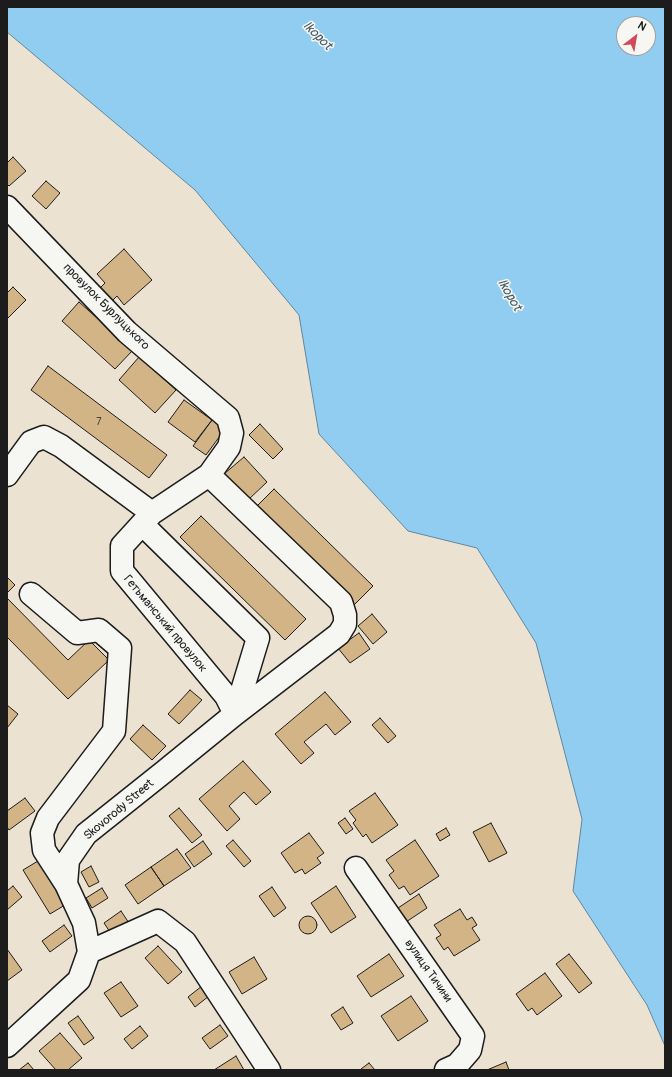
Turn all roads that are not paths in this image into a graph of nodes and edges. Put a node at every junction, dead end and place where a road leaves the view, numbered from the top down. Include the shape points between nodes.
1 (7, 207) edge
2 (228, 418) joint
3 (7, 475) edge
4 (209, 475) junction
5 (147, 518) junction
6 (32, 594) dead end
7 (235, 714) junction
8 (356, 868) dead end
9 (66, 884) junction
10 (89, 952) junction
11 (7, 1046) edge
12 (269, 1070) edge
13 (446, 1070) edge

1 - 2 street, провулок Бурлуцького via 127,332
2 - 4 street, Гетьманський провулок via 232,433 228,447
3 - 5 street via 31,442 44,437 61,446
4 - 5 street, Гетьманський провулок
4 - 7 street, Skovorody Street via 341,602 345,615 345,624 339,634
5 - 7 street via 258,638
5 - 7 street, Гетьманський провулок via 122,546 122,571 226,696
6 - 9 street via 77,633 99,630 120,648 114,732 48,818 42,832 44,850
7 - 9 street, Skovorody Street via 86,834 68,860
8 - 13 street, вулиця Тичини via 473,1036 470,1050 457,1065
9 - 10 street, Skovorody Street via 84,924
10 - 11 street, Skovorody Street via 79,980
10 - 12 street via 158,921 185,942

